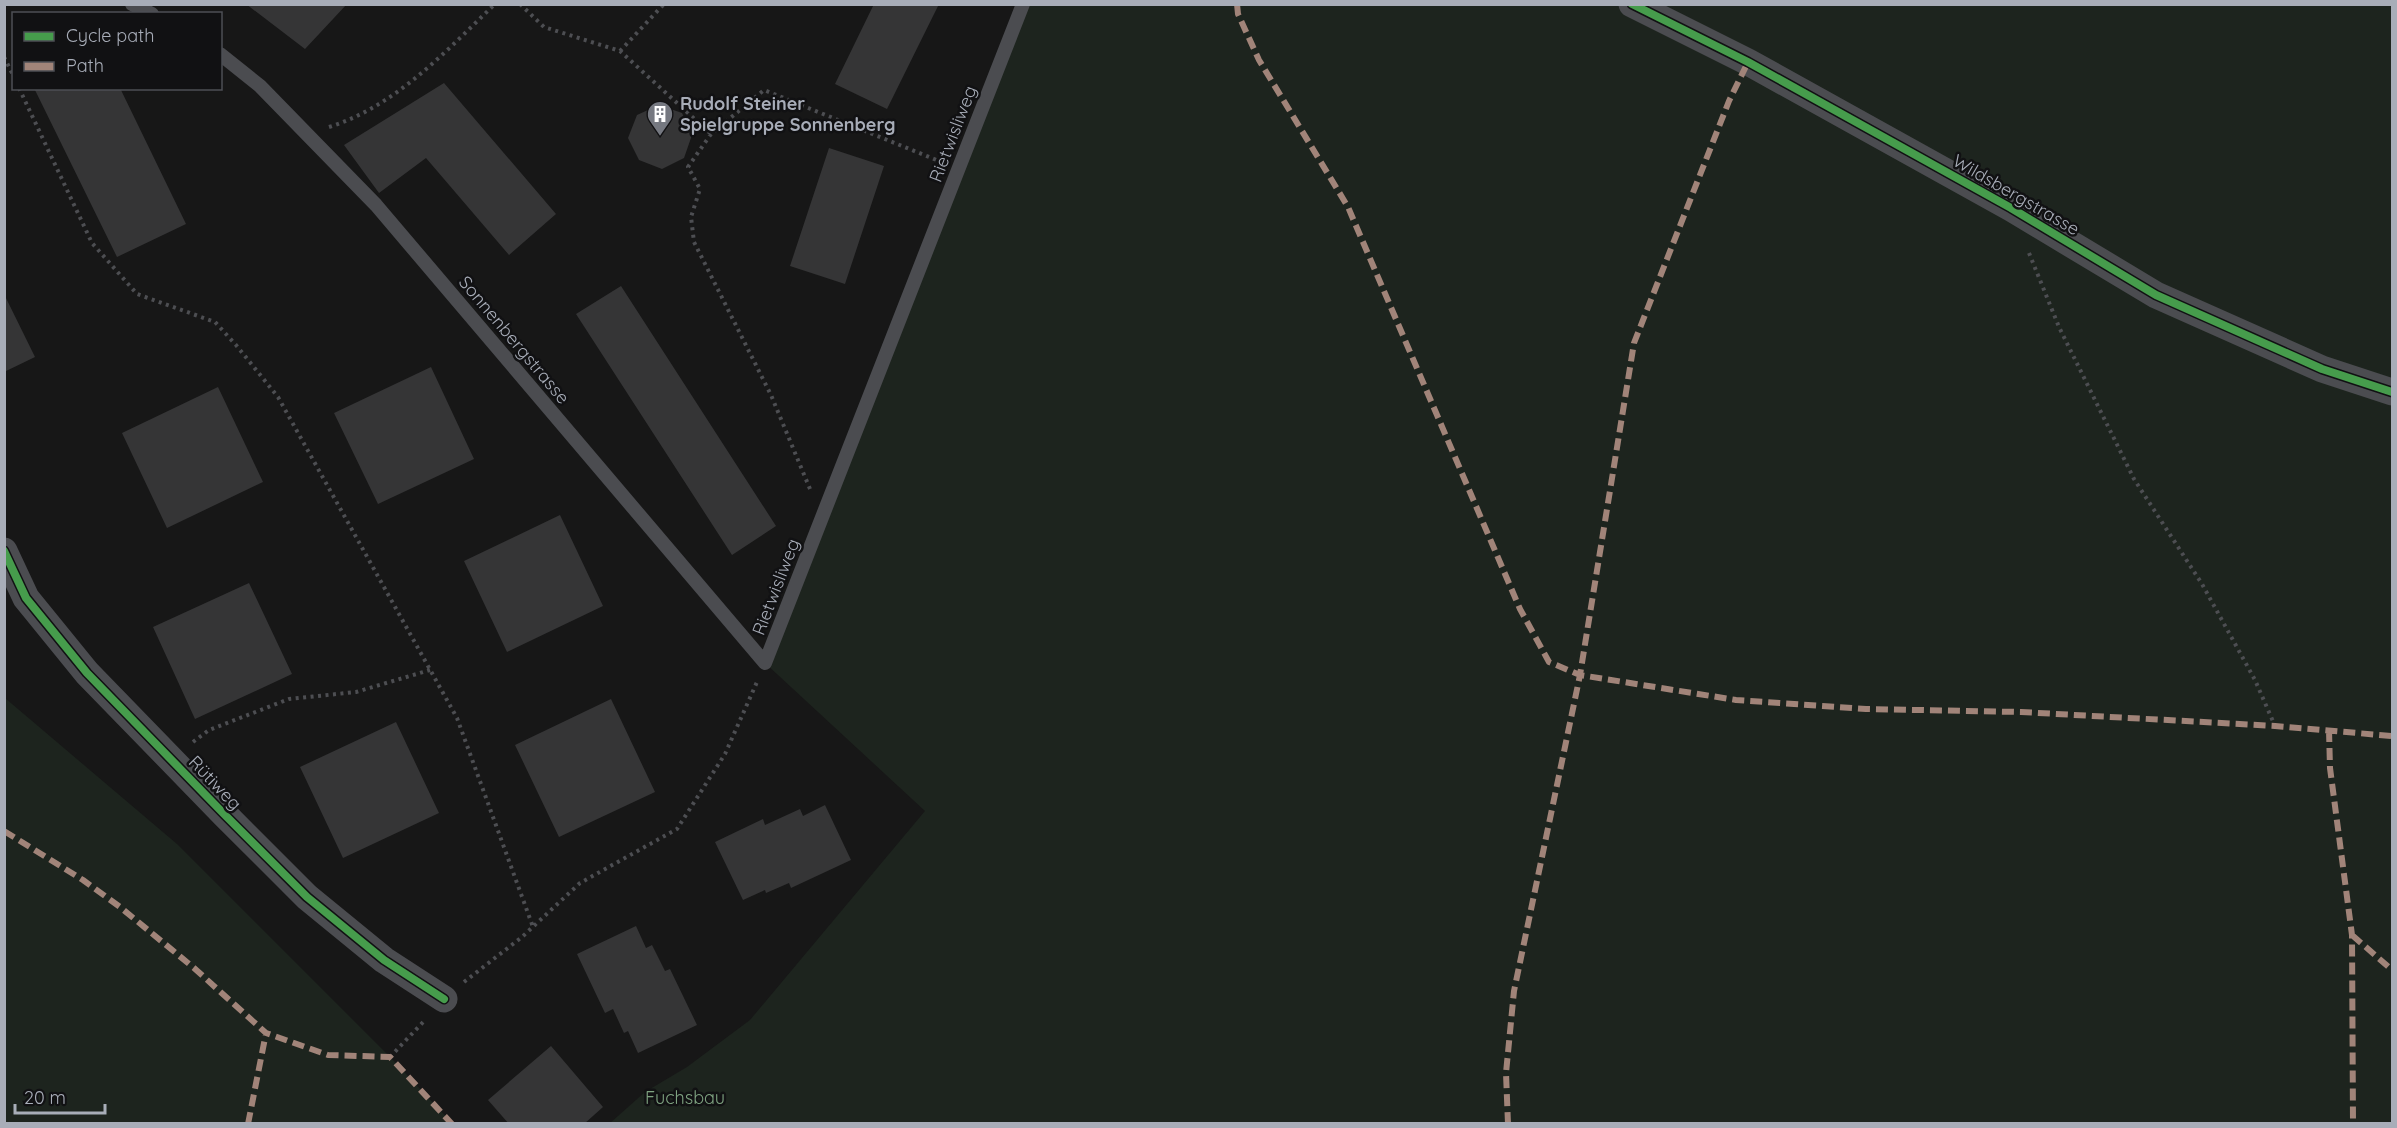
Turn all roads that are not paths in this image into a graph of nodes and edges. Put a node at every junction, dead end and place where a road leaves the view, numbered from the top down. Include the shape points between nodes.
1 (132, 4) edge
2 (1023, 4) edge
3 (1632, 4) edge
4 (148, 12) edge
5 (222, 56) edge
6 (2392, 392) edge
7 (4, 551) edge
8 (765, 663) joint
9 (444, 999) road end

1 - 4 lane
2 - 8 lane, Rietwisliweg
3 - 6 street, Wildsbergstrasse via 1758,68 2011,208 2156,295 2322,369
5 - 8 lane, Sonnenbergstrasse via 260,86 376,206
7 - 9 street, Rütiweg via 26,598 87,673 171,759 308,897 384,960

